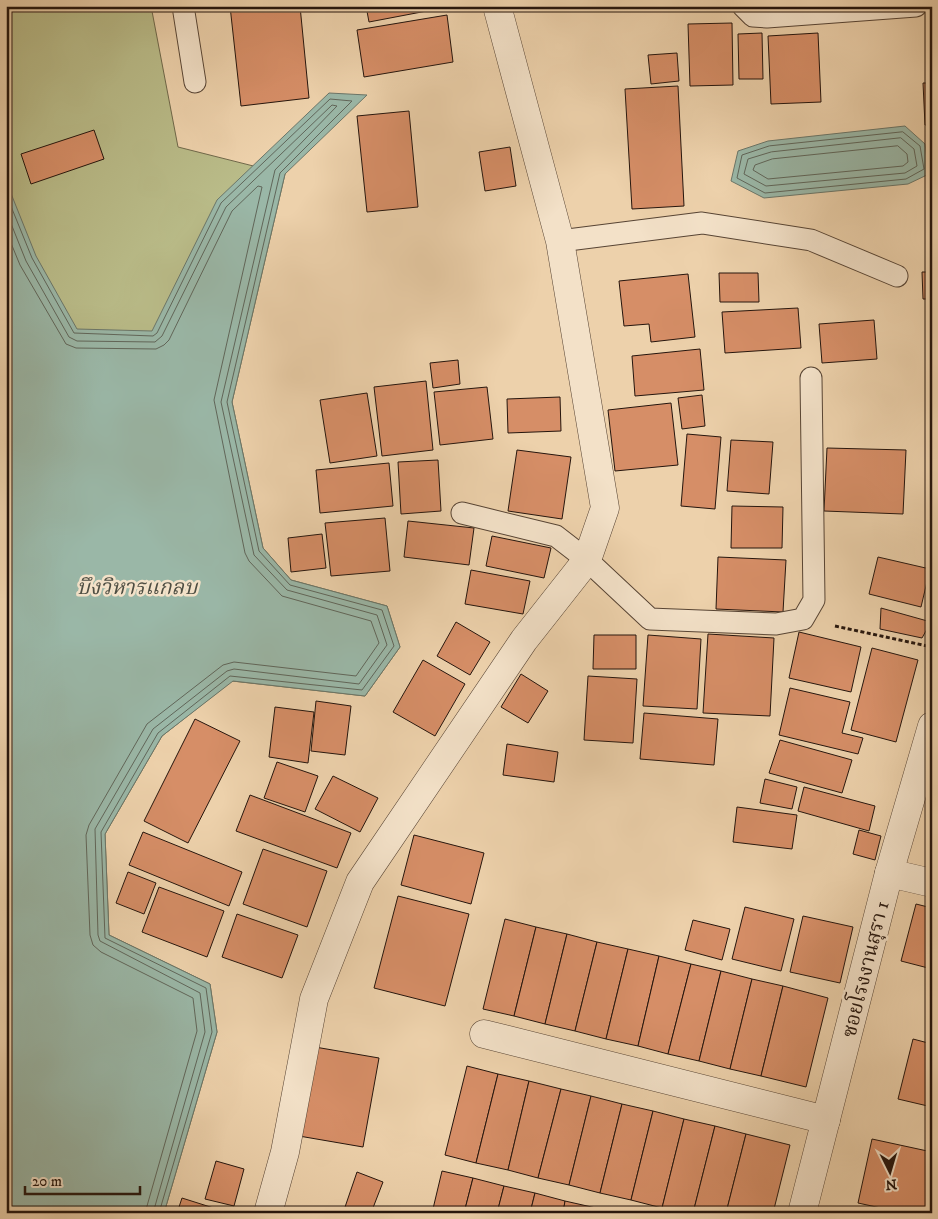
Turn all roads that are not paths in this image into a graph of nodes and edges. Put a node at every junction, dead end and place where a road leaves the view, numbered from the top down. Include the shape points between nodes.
1 (183, 6) edge
2 (497, 6) edge
3 (743, 6) edge
4 (916, 6) edge
5 (195, 82) dead end
6 (560, 241) junction
7 (897, 276) dead end
8 (811, 378) dead end
9 (462, 514) dead end
10 (587, 560) junction
11 (932, 726) edge
12 (889, 873) junction
13 (932, 883) edge
14 (484, 1034) dead end
15 (826, 1120) junction
16 (268, 1213) edge
17 (802, 1213) edge

1 - 5 lane
2 - 6 street
3 - 4 lane via 754,16 767,18
6 - 7 lane via 702,223 811,240
6 - 10 street via 605,508
8 - 10 lane via 814,600 802,619 776,624 650,619
9 - 10 lane via 556,536
10 - 16 street via 524,640 360,882 314,999 285,1152
11 - 12 street, ซอยโรงงานสุรา 1
12 - 13 street
12 - 15 street, ซอยโรงงานสุรา 1
14 - 15 street
15 - 17 street, ซอยโรงงานสุรา 1

